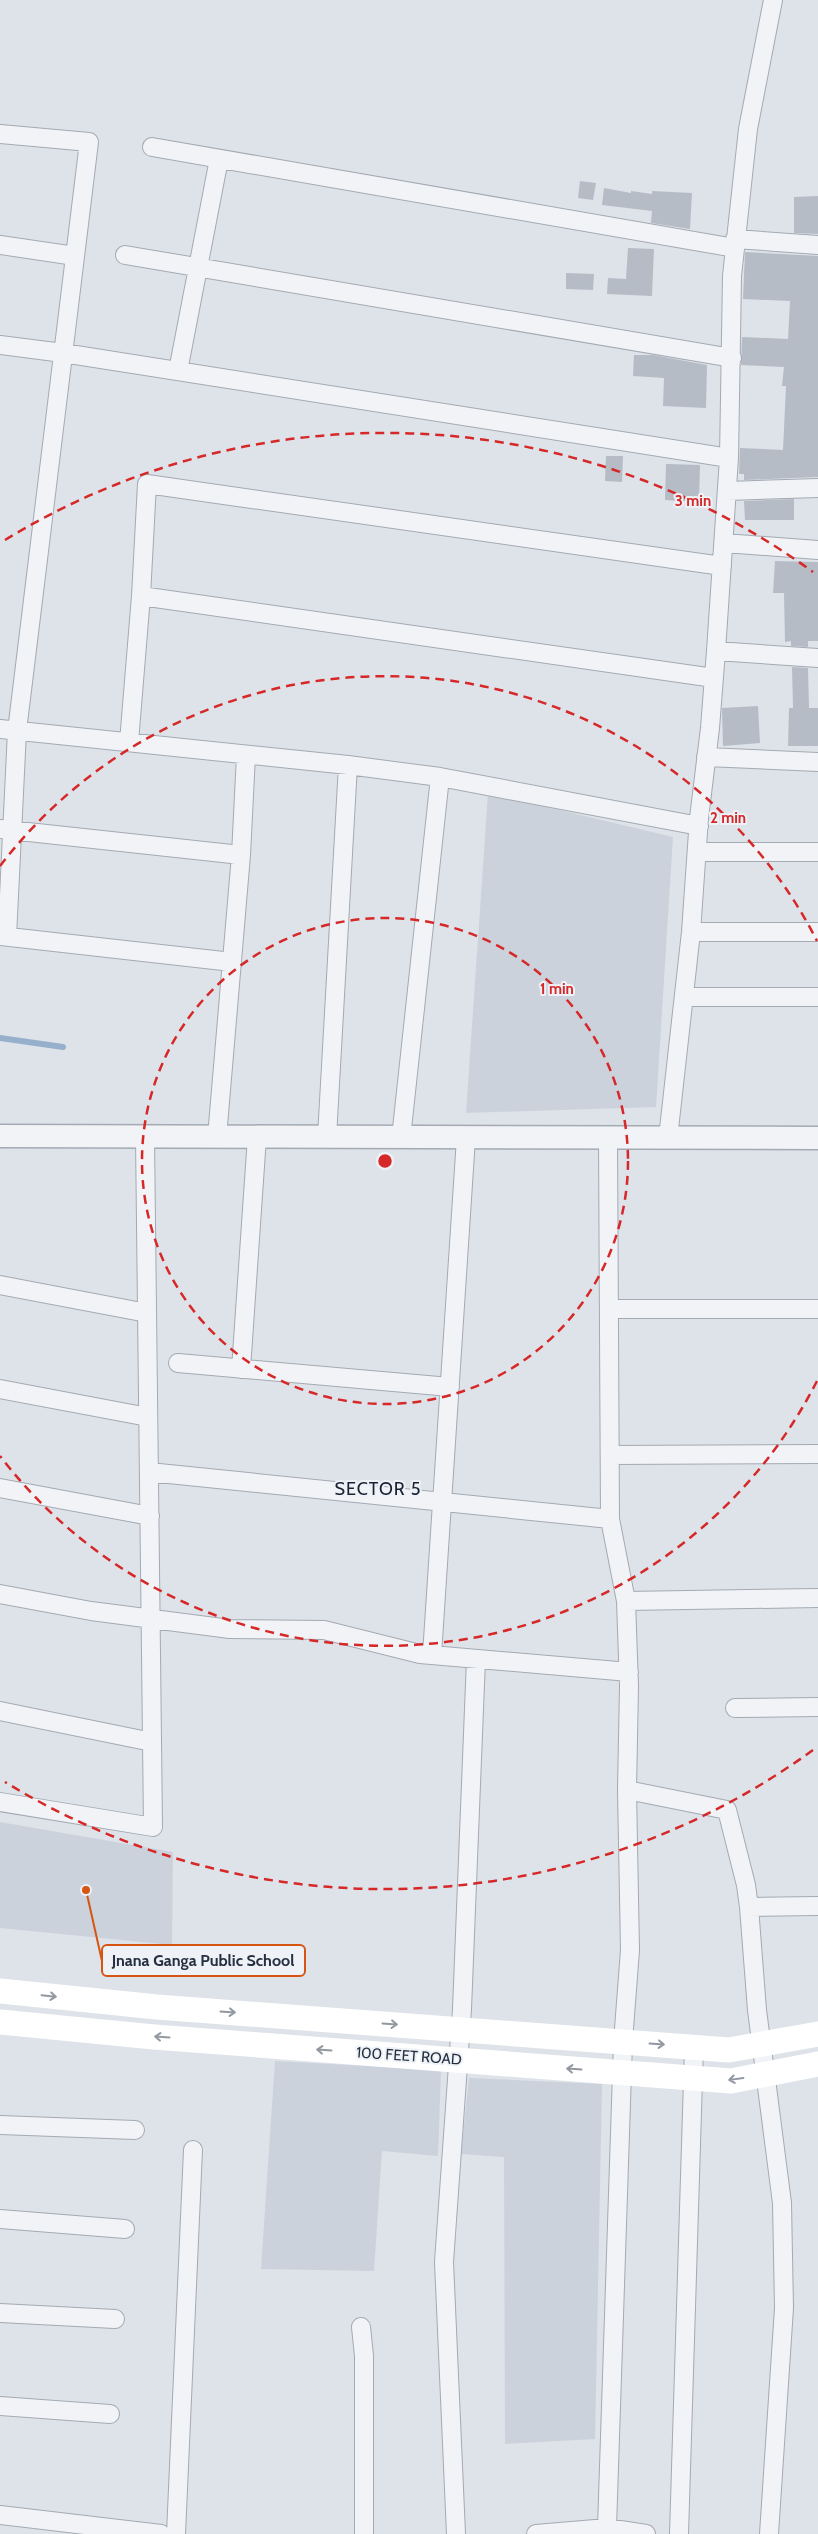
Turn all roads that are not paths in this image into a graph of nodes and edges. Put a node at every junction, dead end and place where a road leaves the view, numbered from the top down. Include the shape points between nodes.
1 (773, 0) edge
2 (0, 134) edge
3 (152, 147) dead end
4 (219, 159) junction
5 (735, 244) junction
6 (818, 244) edge
7 (0, 245) edge
8 (125, 255) dead end
9 (75, 256) junction
10 (198, 267) junction
11 (0, 345) edge
12 (63, 353) junction
13 (732, 358) junction
14 (178, 371) junction
15 (729, 458) junction
16 (818, 488) edge
17 (728, 491) junction
18 (724, 543) junction
19 (818, 550) edge
20 (722, 566) junction
21 (141, 596) junction
22 (716, 651) junction
23 (818, 658) edge
24 (714, 678) junction
25 (9, 730) edge
26 (129, 742) junction
27 (246, 755) junction
28 (706, 757) junction
29 (818, 762) edge
30 (348, 765) junction
31 (440, 777) junction
32 (699, 826) junction
33 (6, 829) edge
34 (697, 852) junction
35 (818, 852) edge
36 (240, 855) junction
37 (691, 932) junction
38 (818, 932) edge
39 (4, 936) edge
40 (232, 962) junction
41 (684, 997) junction
42 (818, 997) edge
43 (0, 1136) edge
44 (145, 1137) junction
45 (217, 1137) junction
46 (257, 1137) junction
47 (327, 1137) junction
48 (401, 1138) junction
49 (466, 1138) junction
50 (608, 1138) junction
51 (668, 1138) junction
52 (818, 1138) edge
53 (0, 1285) edge
54 (610, 1309) junction
55 (818, 1309) edge
56 (147, 1313) junction
57 (178, 1363) dead end
58 (241, 1369) junction
59 (450, 1387) junction
60 (0, 1389) edge
61 (148, 1417) junction
62 (818, 1454) edge
63 (610, 1455) junction
64 (149, 1472) junction
65 (0, 1488) edge
66 (442, 1502) junction
67 (150, 1516) junction
68 (610, 1518) junction
69 (0, 1594) edge
70 (818, 1598) edge
71 (626, 1601) junction
72 (151, 1619) junction
73 (432, 1655) junction
74 (476, 1659) junction
75 (629, 1672) junction
76 (735, 1708) dead end
77 (818, 1708) edge
78 (0, 1711) edge
79 (152, 1742) junction
80 (627, 1790) junction
81 (0, 1802) edge
82 (818, 1906) edge
83 (749, 1907) junction
84 (0, 1992) edge
85 (0, 2022) edge
86 (461, 2030) junction
87 (818, 2034) edge
88 (623, 2042) junction
89 (761, 2044) junction
90 (694, 2047) junction
91 (459, 2060) junction
92 (818, 2064) edge
93 (622, 2072) junction
94 (765, 2074) junction
95 (693, 2078) junction
96 (0, 2125) edge
97 (135, 2130) dead end
98 (193, 2150) dead end
99 (0, 2219) edge
100 (125, 2230) dead end
101 (0, 2313) edge
102 (115, 2319) dead end
103 (361, 2328) dead end
104 (0, 2406) edge
105 (110, 2414) dead end
106 (0, 2515) edge
107 (607, 2528) junction
108 (161, 2534) edge
109 (176, 2534) edge
110 (364, 2534) edge
111 (456, 2534) edge
112 (536, 2534) edge
113 (646, 2534) edge
114 (679, 2534) edge
115 (769, 2534) edge

1 - 5 street via 748,129
2 - 9 street via 88,142
3 - 4 street
4 - 5 street
4 - 10 street
5 - 6 street
5 - 13 street
7 - 9 street
8 - 10 street
9 - 12 street
10 - 13 street
10 - 14 street
11 - 12 street
12 - 14 street
12 - 25 street
13 - 15 street
14 - 15 street
15 - 17 street
16 - 17 street
17 - 18 street
18 - 19 street
18 - 20 street
20 - 21 street via 147,484
20 - 22 street
21 - 24 street
21 - 26 street
22 - 23 street
22 - 24 street
24 - 28 street
25 - 26 street
25 - 33 street
26 - 27 street
27 - 30 street
27 - 36 street
28 - 29 street
28 - 32 street
30 - 31 street
30 - 47 street
31 - 32 street
31 - 48 street
32 - 34 street
33 - 36 street
33 - 39 street
34 - 35 street
34 - 37 street
36 - 40 street
37 - 38 street
37 - 41 street
39 - 40 street
40 - 45 street
41 - 42 street
41 - 51 street
43 - 44 street
44 - 45 street
44 - 56 street
45 - 46 street
46 - 47 street
46 - 58 street
47 - 48 street
48 - 49 street
49 - 50 street
49 - 59 street
50 - 51 street
50 - 54 street
51 - 52 street
53 - 56 street
54 - 55 street
54 - 63 street
56 - 61 street
57 - 58 street
58 - 59 street
59 - 66 street
60 - 61 street
61 - 64 street
62 - 63 street
63 - 68 street
64 - 66 street
64 - 67 street
65 - 67 street
66 - 68 street
66 - 73 street
67 - 72 street
68 - 71 street
69 - 72 street
70 - 71 street
71 - 75 street
72 - 73 street via 230,1629 324,1630
72 - 79 street
73 - 74 street
74 - 75 street
74 - 86 street
75 - 80 street
76 - 77 street
78 - 79 street
79 - 81 street via 153,1827
80 - 83 street via 728,1810
80 - 88 street via 630,1950
82 - 83 street
83 - 89 street
84 -> 86 main road, 100 FEET ROAD
91 -> 85 main road, 100 FEET ROAD
86 - 88 main road, 100 FEET ROAD
86 - 91 street
87 - 89 main road, 100 FEET ROAD
88 -> 90 main road, 100 FEET ROAD
88 - 93 street
89 - 90 main road, 100 FEET ROAD via 729,2050
89 - 94 street
90 - 95 street
93 -> 91 main road, 100 FEET ROAD
91 - 111 street via 444,2262
92 - 94 main road, 100 FEET ROAD
93 - 95 main road, 100 FEET ROAD
93 - 107 street
94 -> 95 main road, 100 FEET ROAD via 731,2081
94 - 115 street via 782,2203 784,2308
95 - 114 street
96 - 97 street
98 - 109 street
99 - 100 street
101 - 102 street
103 - 110 street via 364,2356
104 - 105 street
106 - 108 street
107 - 112 street
107 - 113 street

